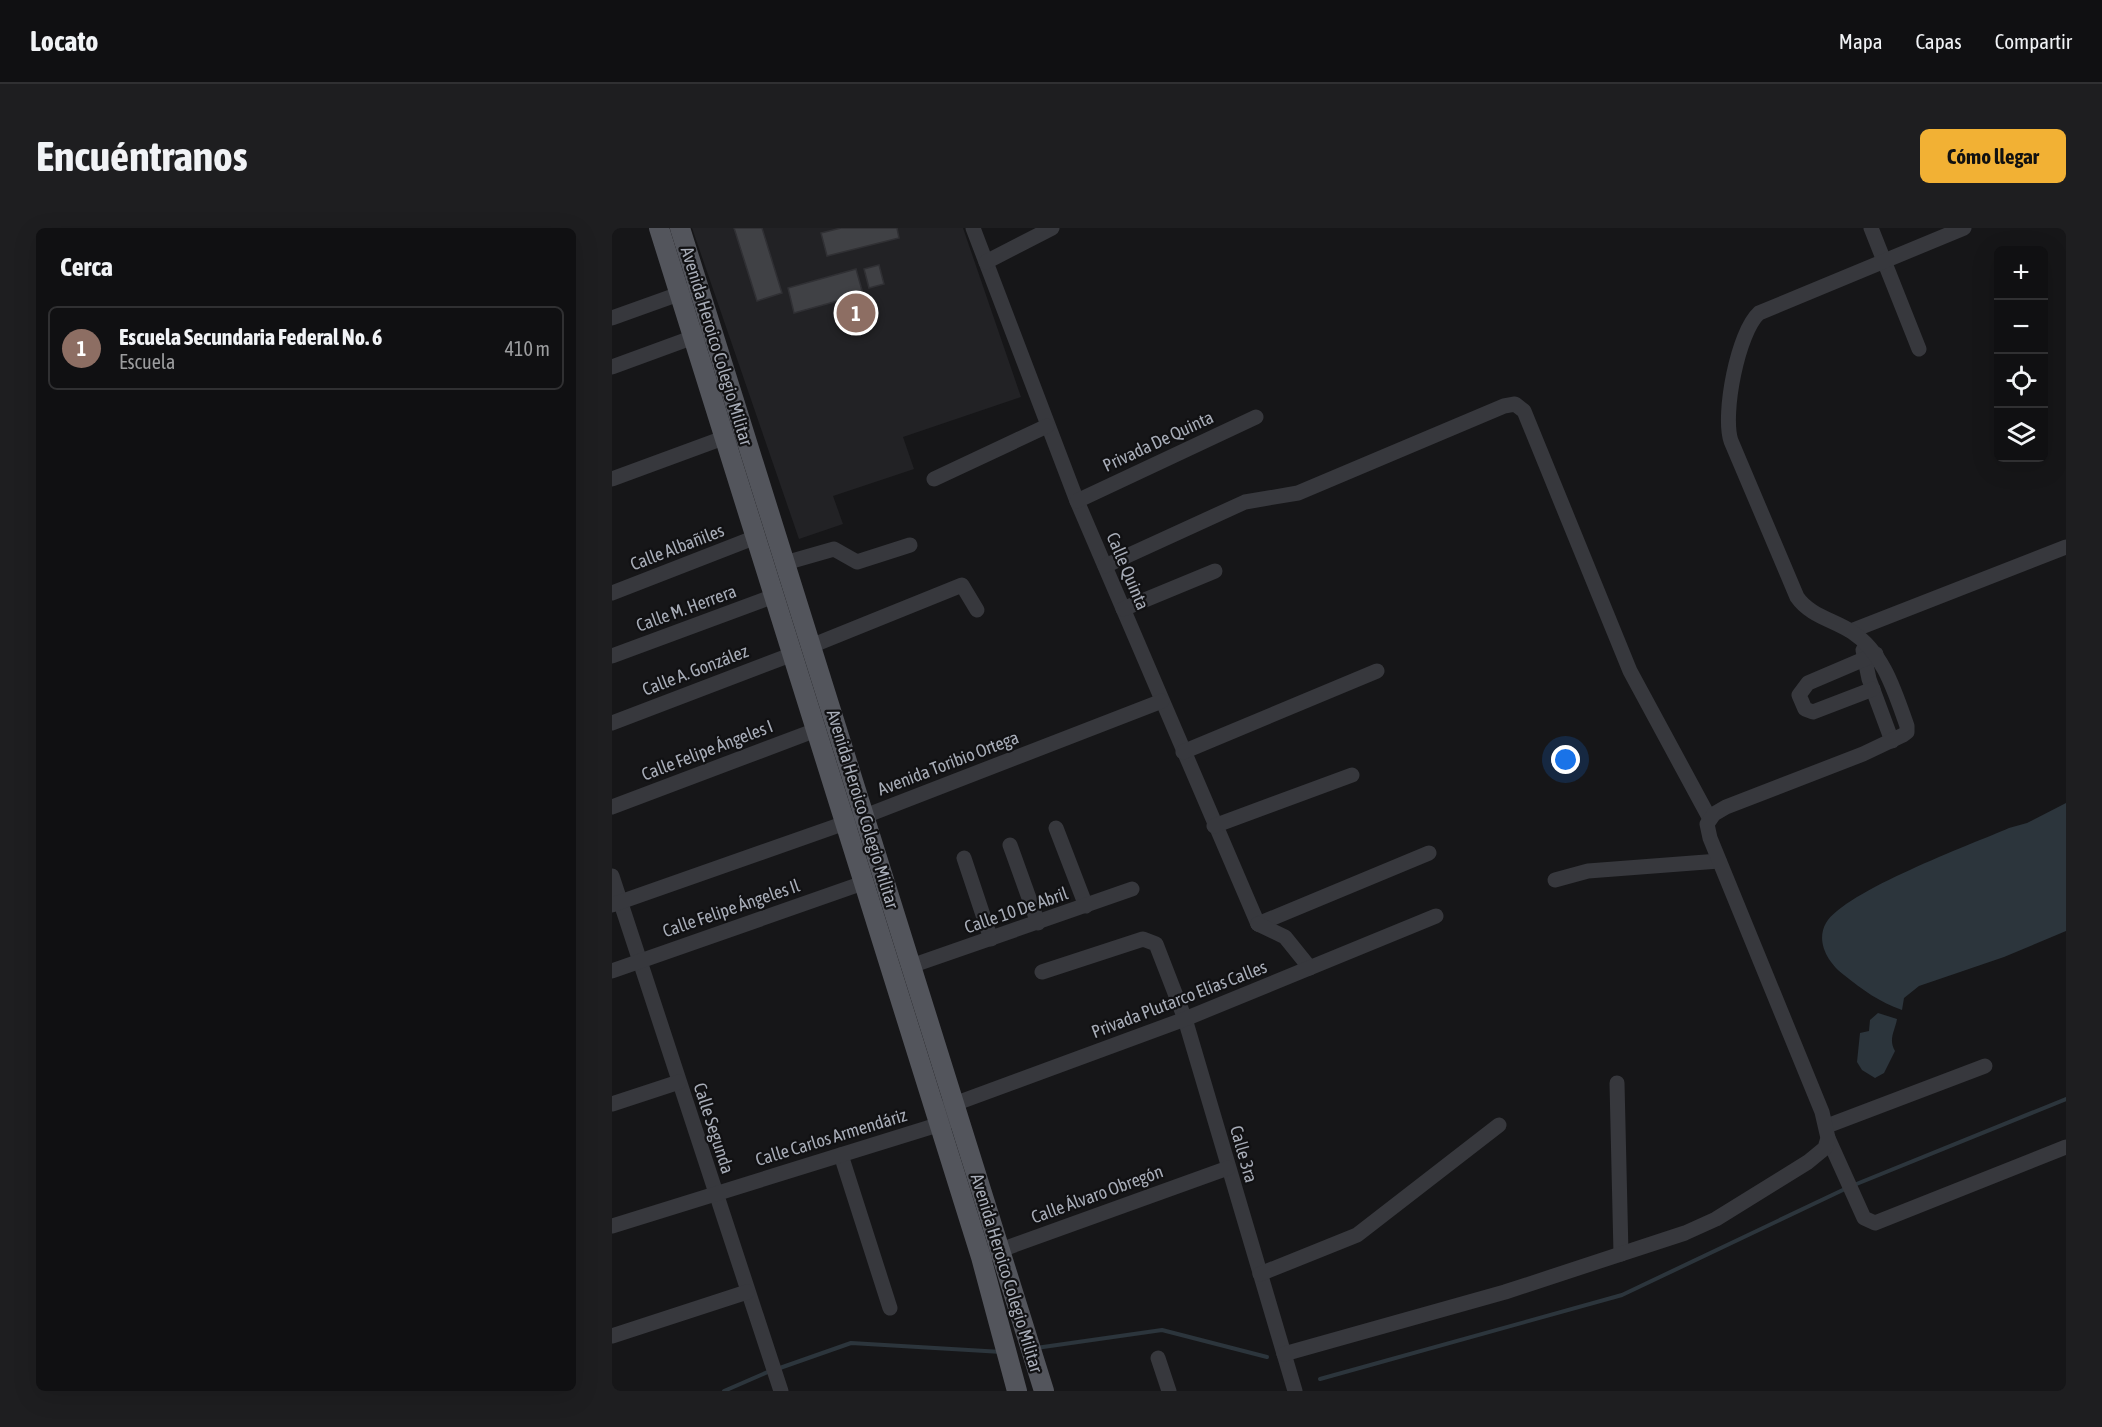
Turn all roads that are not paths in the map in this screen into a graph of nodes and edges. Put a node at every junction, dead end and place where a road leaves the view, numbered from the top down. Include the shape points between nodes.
1 (659, 228) edge
2 (680, 228) edge
3 (974, 228) edge
4 (1052, 228) edge
5 (1871, 228) edge
6 (1964, 228) edge
7 (1884, 261) junction
8 (986, 262) junction
9 (689, 290) junction
10 (612, 318) edge
11 (703, 333) junction
12 (1919, 349) dead end
13 (612, 366) edge
14 (1256, 417) dead end
15 (1047, 426) junction
16 (726, 437) junction
17 (612, 479) edge
18 (934, 479) dead end
19 (1077, 501) junction
20 (756, 537) junction
21 (910, 545) dead end
22 (2066, 547) edge
23 (785, 563) junction
24 (1105, 566) junction
25 (1215, 571) dead end
26 (612, 593) edge
27 (774, 596) junction
28 (1123, 609) junction
29 (976, 610) dead end
30 (1851, 631) junction
31 (802, 650) junction
32 (612, 656) edge
33 (1869, 656) junction
34 (1377, 671) dead end
35 (1885, 672) junction
36 (1871, 684) junction
37 (1162, 701) junction
38 (612, 723) edge
39 (816, 730) junction
40 (1892, 741) junction
41 (1183, 752) junction
42 (1352, 775) dead end
43 (612, 807) edge
44 (865, 816) junction
45 (1710, 819) junction
46 (845, 823) junction
47 (1214, 826) junction
48 (1056, 828) dead end
49 (1010, 845) dead end
50 (1429, 853) dead end
51 (964, 858) dead end
52 (1719, 861) junction
53 (612, 876) edge
54 (1555, 880) dead end
55 (863, 883) junction
56 (1132, 889) dead end
57 (616, 904) edge
58 (1086, 906) junction
59 (1436, 916) dead end
60 (1038, 923) junction
61 (1258, 924) junction
62 (991, 939) junction
63 (640, 961) junction
64 (911, 966) junction
65 (1310, 968) junction
66 (612, 970) edge
67 (1042, 972) dead end
68 (1185, 1019) junction
69 (1986, 1065) dead end
70 (679, 1082) junction
71 (1617, 1083) dead end
72 (612, 1104) edge
73 (957, 1112) junction
74 (936, 1118) junction
75 (1499, 1125) dead end
76 (1827, 1132) junction
77 (2066, 1147) edge
78 (841, 1155) junction
79 (1228, 1168) junction
80 (714, 1193) junction
81 (612, 1226) edge
82 (1000, 1250) junction
83 (1621, 1254) junction
84 (981, 1257) junction
85 (1260, 1274) junction
86 (747, 1292) junction
87 (890, 1308) dead end
88 (612, 1335) edge
89 (1284, 1354) junction
90 (1158, 1358) dead end
91 (1015, 1384) edge
92 (780, 1387) edge
93 (1044, 1391) edge
94 (1169, 1391) edge
95 (1296, 1391) edge

1 - 9 main road, Avenida Heroico Colegio Militar
2 - 9 main road, Avenida Heroico Colegio Militar
3 - 8 street, Calle Quinta
4 - 8 street
5 - 7 street
6 - 7 street
7 - 12 street
7 - 30 street via 1768,308 1752,319 1727,414 1731,441 1797,597 1806,608
8 - 15 street, Calle Quinta
9 - 10 street
9 - 11 main road, Avenida Heroico Colegio Militar
11 - 13 street
11 - 16 main road, Avenida Heroico Colegio Militar
11 - 23 main road, Avenida Heroico Colegio Militar
14 - 19 street, Privada De Quinta
15 - 18 street
15 - 19 street, Calle Quinta
16 - 17 street
16 - 20 main road, Avenida Heroico Colegio Militar
19 - 24 street, Calle Quinta
20 - 26 street, Calle Albañiles
20 - 27 main road, Avenida Heroico Colegio Militar
21 - 23 street via 857,562 834,549
22 - 30 street
23 - 31 main road, Avenida Heroico Colegio Militar
24 - 28 street, Calle Quinta
24 - 45 street via 1245,502 1298,493 1515,404 1524,411 1630,671
25 - 28 street
27 - 31 main road, Avenida Heroico Colegio Militar
27 - 32 street, Calle M. Herrera
28 - 37 street, Calle Quinta
29 - 31 street, Calle A. González via 963,585
30 - 33 street
31 - 38 street, Calle A. González
31 - 39 main road, Avenida Heroico Colegio Militar
31 - 44 main road, Avenida Heroico Colegio Militar
33 - 35 street
33 - 36 street
33 - 36 street via 1808,683 1802,688 1801,700 1804,709 1813,712
34 - 41 street
35 - 36 street
35 - 40 street via 1907,726 1907,732
36 - 40 street
37 - 41 street, Calle Quinta
37 - 44 street, Avenida Toribio Ortega
39 - 43 street, Calle Felipe Ángeles I
39 - 46 main road, Avenida Heroico Colegio Militar
40 - 45 street via 1726,807
41 - 47 street, Calle Quinta
42 - 47 street
44 - 46 street, Avenida Toribio Ortega
44 - 64 main road, Avenida Heroico Colegio Militar
45 - 52 street via 1708,831
46 - 55 main road, Avenida Heroico Colegio Militar
46 - 57 street, Avenida Toribio Ortega
47 - 61 street, Calle Quinta
48 - 58 street
49 - 60 street
50 - 61 street
51 - 62 street
52 - 54 street via 1588,871
52 - 76 street
53 - 57 street, Calle Segunda
55 - 63 street, Calle Felipe Ángeles Il
55 - 74 main road, Avenida Heroico Colegio Militar
56 - 58 street, Calle 10 De Abril
57 - 63 street, Calle Segunda
58 - 60 street, Calle 10 De Abril
59 - 65 street, Privada Plutarco Elías Calles
60 - 62 street, Calle 10 De Abril
61 - 65 street via 1285,937
62 - 64 street, Calle 10 De Abril
63 - 66 street, Calle Felipe Ángeles Il
63 - 70 street, Calle Segunda
64 - 73 main road, Avenida Heroico Colegio Militar
65 - 68 street, Privada Plutarco Elías Calles
67 - 68 street, Calle 3ra via 1143,939 1156,944
68 - 73 street, Privada Plutarco Elías Calles
68 - 79 street, Calle 3ra
69 - 76 street
70 - 72 street
70 - 80 street, Calle Segunda
71 - 83 street
73 - 74 street, Privada Plutarco Elías Calles
73 - 82 main road, Avenida Heroico Colegio Militar
74 - 78 street, Calle Carlos Armendáriz
74 - 84 main road, Avenida Heroico Colegio Militar
75 - 85 street via 1357,1235
76 - 77 street via 1864,1218 1875,1223
76 - 83 street via 1825,1148 1808,1162 1716,1219
78 - 80 street, Calle Carlos Armendáriz
78 - 87 street
79 - 82 street, Calle Álvaro Obregón
79 - 85 street, Calle 3ra
80 - 81 street, Calle Carlos Armendáriz
80 - 86 street, Calle Segunda
82 - 84 street, Calle Álvaro Obregón
82 - 93 main road, Avenida Heroico Colegio Militar
83 - 89 street via 1505,1292
84 - 91 main road, Avenida Heroico Colegio Militar
85 - 89 street, Calle 3ra
86 - 88 street
86 - 92 street, Calle Segunda
89 - 95 street, Calle 3ra
90 - 94 street

